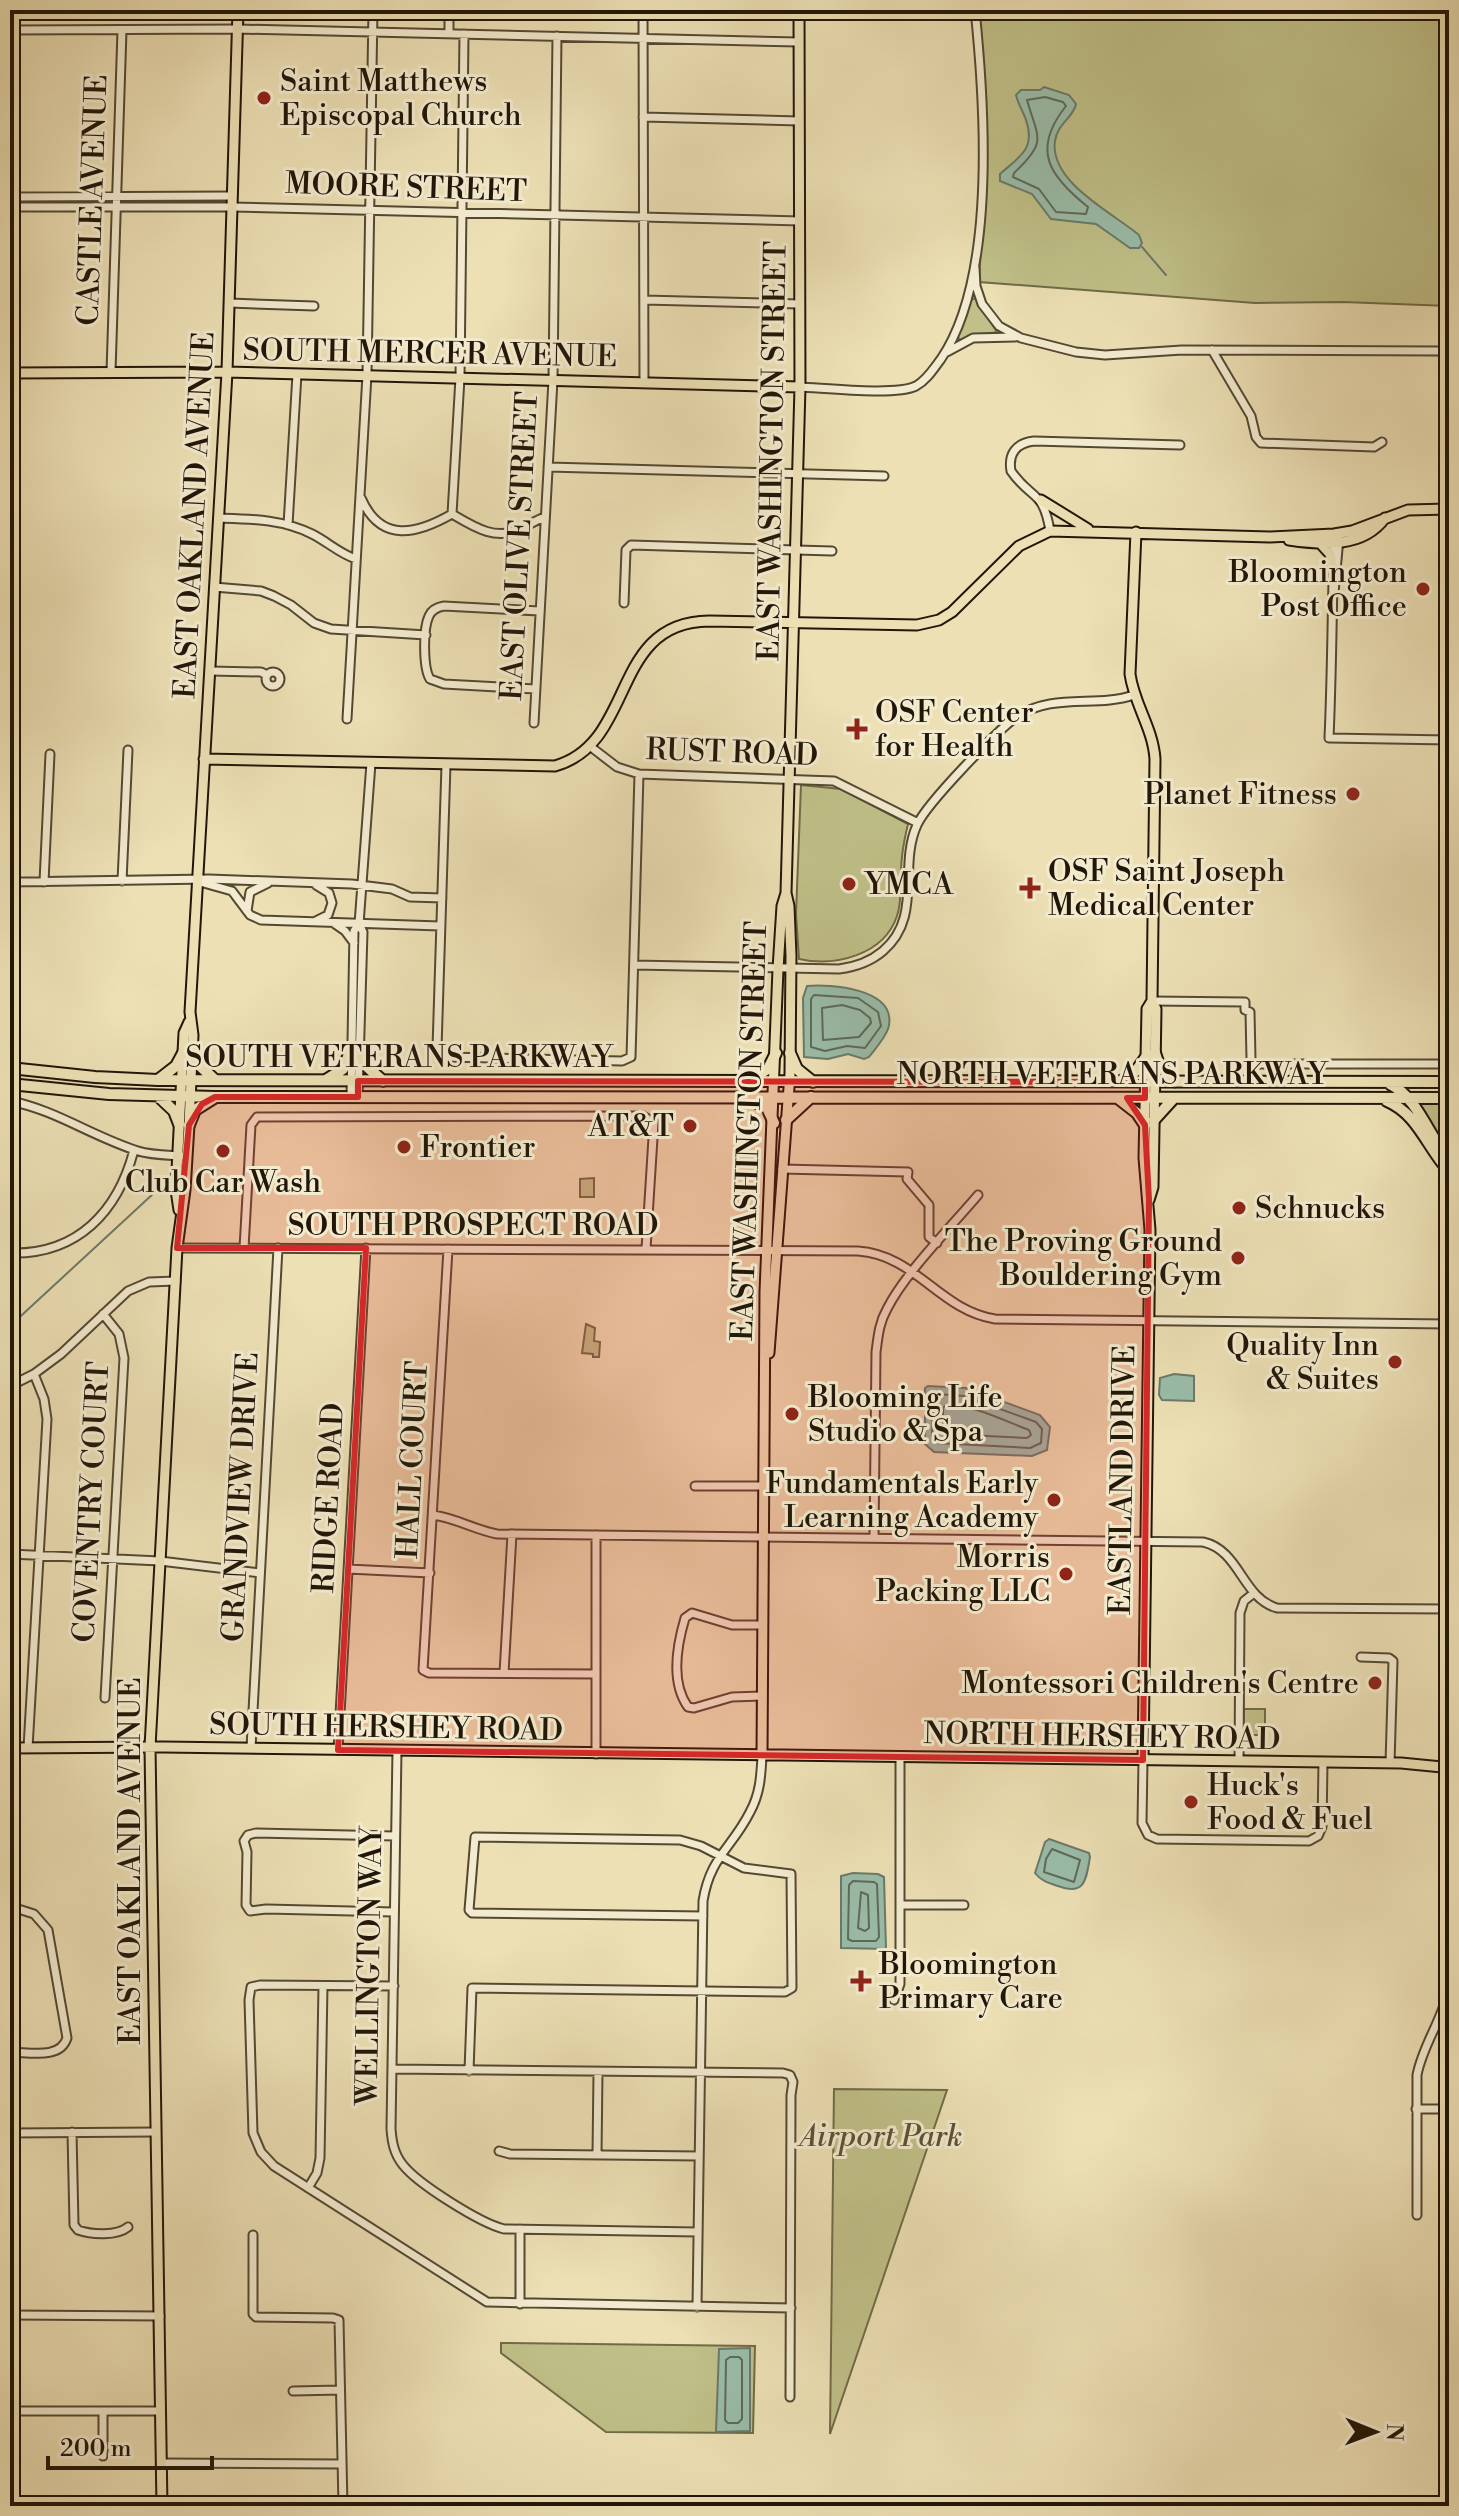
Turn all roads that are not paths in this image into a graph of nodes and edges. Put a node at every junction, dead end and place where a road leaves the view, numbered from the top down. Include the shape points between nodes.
1 (238, 10) edge
2 (373, 10) edge
3 (449, 10) edge
4 (643, 10) edge
5 (799, 10) edge
6 (975, 10) edge
7 (238, 29) junction
8 (10, 30) edge
9 (122, 30) junction
10 (372, 31) junction
11 (449, 33) junction
12 (464, 34) junction
13 (557, 36) junction
14 (643, 37) junction
15 (799, 42) junction
16 (643, 117) junction
17 (799, 121) junction
18 (116, 196) junction
19 (10, 197) edge
20 (232, 201) junction
21 (10, 207) edge
22 (116, 207) junction
23 (369, 210) junction
24 (462, 213) junction
25 (555, 215) junction
26 (643, 217) junction
27 (800, 221) junction
28 (975, 268) junction
29 (644, 300) junction
30 (229, 303) junction
31 (800, 304) junction
32 (314, 306) dead end
33 (1021, 338) junction
34 (1212, 350) junction
35 (943, 356) junction
36 (1448, 357) edge
37 (111, 372) junction
38 (227, 372) junction
39 (10, 373) edge
40 (297, 374) junction
41 (367, 375) junction
42 (460, 378) junction
43 (553, 380) junction
44 (644, 383) junction
45 (800, 387) junction
46 (1382, 442) dead end
47 (1180, 445) dead end
48 (548, 467) junction
49 (798, 474) junction
50 (884, 476) dead end
51 (360, 496) junction
52 (1041, 500) junction
53 (1449, 509) edge
54 (452, 514) junction
55 (545, 517) junction
56 (218, 518) junction
57 (288, 525) junction
58 (1050, 531) junction
59 (1091, 531) junction
60 (1136, 532) junction
61 (1270, 537) junction
62 (1336, 538) junction
63 (1320, 543) junction
64 (796, 550) junction
65 (832, 551) dead end
66 (356, 559) junction
67 (1332, 565) junction
68 (214, 587) junction
69 (1333, 599) junction
70 (624, 603) dead end
71 (539, 611) junction
72 (794, 623) junction
73 (352, 630) junction
74 (426, 635) junction
75 (210, 671) junction
76 (267, 675) dead end
77 (535, 689) junction
78 (1134, 695) junction
79 (347, 719) dead end
80 (534, 723) dead end
81 (1449, 740) edge
82 (591, 747) junction
83 (128, 750) dead end
84 (50, 754) dead end
85 (204, 759) junction
86 (371, 763) junction
87 (446, 765) junction
88 (639, 774) junction
89 (789, 779) junction
90 (918, 823) junction
91 (242, 880) junction
92 (122, 881) junction
93 (198, 881) junction
94 (10, 882) edge
95 (44, 882) junction
96 (270, 882) junction
97 (311, 883) junction
98 (361, 886) junction
99 (235, 893) junction
100 (786, 893) junction
101 (442, 898) junction
102 (247, 912) junction
103 (310, 923) junction
104 (334, 923) junction
105 (359, 924) junction
106 (440, 926) junction
107 (355, 945) junction
108 (363, 958) junction
109 (634, 965) junction
110 (791, 968) junction
111 (778, 969) junction
112 (354, 977) junction
113 (1152, 1001) junction
114 (188, 1051) junction
115 (355, 1052) junction
116 (776, 1053) junction
117 (790, 1053) junction
118 (1150, 1055) junction
119 (1449, 1064) edge
120 (10, 1068) edge
121 (158, 1080) junction
122 (186, 1080) junction
123 (215, 1080) junction
124 (324, 1081) junction
125 (355, 1081) junction
126 (383, 1081) junction
127 (745, 1081) junction
128 (775, 1082) junction
129 (789, 1082) junction
130 (813, 1082) junction
131 (1120, 1082) junction
132 (1150, 1082) junction
133 (1175, 1082) junction
134 (1385, 1082) junction
135 (1449, 1082) edge
136 (10, 1084) edge
137 (158, 1096) junction
138 (186, 1096) junction
139 (215, 1097) junction
140 (354, 1097) junction
141 (745, 1097) junction
142 (775, 1097) junction
143 (788, 1097) junction
144 (811, 1097) junction
145 (1117, 1098) junction
146 (1150, 1098) junction
147 (1175, 1098) junction
148 (1382, 1098) junction
149 (1410, 1098) junction
150 (1449, 1098) edge
151 (10, 1101) edge
152 (786, 1120) junction
153 (774, 1123) junction
154 (1149, 1123) junction
155 (184, 1124) junction
156 (134, 1150) junction
157 (182, 1156) junction
158 (1449, 1160) edge
159 (782, 1169) junction
160 (1449, 1171) edge
161 (978, 1195) dead end
162 (937, 1243) junction
163 (177, 1248) junction
164 (244, 1248) junction
165 (278, 1248) junction
166 (366, 1248) junction
167 (448, 1249) junction
168 (646, 1249) junction
169 (772, 1249) junction
170 (10, 1253) edge
171 (914, 1271) junction
172 (176, 1281) junction
173 (103, 1314) junction
174 (1148, 1321) junction
175 (1449, 1324) edge
176 (34, 1374) junction
177 (10, 1386) edge
178 (695, 1486) dead end
179 (763, 1486) junction
180 (433, 1515) junction
181 (512, 1534) junction
182 (596, 1535) junction
183 (763, 1537) junction
184 (874, 1538) junction
185 (1145, 1541) junction
186 (10, 1554) edge
187 (40, 1556) junction
188 (113, 1559) junction
189 (160, 1561) junction
190 (348, 1569) junction
191 (260, 1573) junction
192 (430, 1573) junction
193 (1254, 1593) junction
194 (1449, 1609) edge
195 (762, 1625) junction
196 (1361, 1657) dead end
197 (504, 1673) junction
198 (596, 1674) junction
199 (762, 1696) junction
200 (105, 1698) dead end
201 (150, 1747) junction
202 (10, 1748) edge
203 (28, 1748) junction
204 (251, 1748) junction
205 (338, 1750) junction
206 (397, 1751) junction
207 (596, 1754) junction
208 (762, 1756) junction
209 (900, 1758) junction
210 (1143, 1760) junction
211 (1239, 1761) junction
212 (1323, 1762) junction
213 (1390, 1763) junction
214 (1447, 1767) edge
215 (395, 1836) junction
216 (10, 1841) edge
217 (719, 1855) junction
218 (900, 1905) junction
219 (964, 1905) dead end
220 (11, 1908) edge
221 (394, 1912) junction
222 (703, 1916) junction
223 (323, 1986) junction
224 (394, 1986) junction
225 (1449, 1988) edge
226 (702, 1991) junction
227 (894, 2000) dead end
228 (10, 2052) edge
229 (392, 2069) junction
230 (469, 2071) junction
231 (598, 2072) junction
232 (700, 2074) junction
233 (1416, 2109) junction
234 (1449, 2109) edge
235 (72, 2132) junction
236 (156, 2132) junction
237 (10, 2133) edge
238 (499, 2151) dead end
239 (597, 2155) junction
240 (699, 2156) junction
241 (308, 2188) junction
242 (1417, 2215) dead end
243 (128, 2227) dead end
244 (520, 2229) junction
245 (698, 2232) junction
246 (253, 2235) dead end
247 (520, 2304) junction
248 (697, 2307) junction
249 (791, 2308) junction
250 (10, 2315) edge
251 (160, 2316) junction
252 (340, 2390) junction
253 (293, 2391) dead end
254 (790, 2397) dead end
255 (10, 2411) edge
256 (103, 2411) junction
257 (161, 2411) junction
258 (103, 2456) dead end
259 (162, 2463) junction
260 (342, 2464) junction
261 (162, 2506) edge
262 (343, 2506) edge

1 - 7 main road, EAST OAKLAND AVENUE
2 - 10 street
3 - 11 street
4 - 14 street
5 - 15 main road, EAST WASHINGTON STREET
6 - 28 street via 982,121
7 - 9 street
7 - 10 street
7 - 20 main road, EAST OAKLAND AVENUE
8 - 9 street
9 - 18 street, CASTLE AVENUE
10 - 11 street
10 - 23 street
11 - 12 street
12 - 13 street
12 - 24 street
13 - 14 street
13 - 25 street, EAST OLIVE STREET
14 - 15 street
14 - 16 street
15 - 17 main road, EAST WASHINGTON STREET
16 - 17 street
16 - 26 street
17 - 27 main road, EAST WASHINGTON STREET
18 - 19 street, MOORE STREET
18 - 20 street, MOORE STREET
18 - 22 street, CASTLE AVENUE
20 - 22 street, MOORE STREET
20 - 23 street, MOORE STREET
20 - 30 main road, EAST OAKLAND AVENUE
21 - 22 street, MOORE STREET
22 - 37 street, CASTLE AVENUE
23 - 24 street, MOORE STREET
23 - 41 street
24 - 25 street, MOORE STREET
24 - 42 street
25 - 26 street, MOORE STREET
25 - 43 street, EAST OLIVE STREET
26 - 27 street, MOORE STREET
26 - 29 street
27 - 31 main road, EAST WASHINGTON STREET
28 - 33 street via 978,295 987,313
28 - 35 street via 964,313
29 - 31 street
29 - 44 street
30 - 32 street
30 - 38 main road, EAST OAKLAND AVENUE
31 - 45 main road, EAST WASHINGTON STREET
33 - 34 street via 1092,355
33 - 35 street via 973,338
34 - 36 street via 1439,351
34 - 46 street via 1261,443 1374,447
35 - 45 street via 914,387
37 - 38 main road, SOUTH MERCER AVENUE
37 - 39 main road, SOUTH MERCER AVENUE
38 - 40 main road, SOUTH MERCER AVENUE
38 - 56 main road, EAST OAKLAND AVENUE
40 - 41 main road, SOUTH MERCER AVENUE
40 - 57 street
41 - 42 main road, SOUTH MERCER AVENUE
41 - 51 street
42 - 43 main road, SOUTH MERCER AVENUE
42 - 54 street
43 - 44 main road, SOUTH MERCER AVENUE
43 - 48 street, EAST OLIVE STREET
44 - 45 main road, SOUTH MERCER AVENUE
45 - 49 main road, EAST WASHINGTON STREET
47 - 52 street via 1024,443 1012,453 1011,471
48 - 49 street
48 - 55 street, EAST OLIVE STREET
49 - 50 street
49 - 64 main road, EAST WASHINGTON STREET
51 - 54 street via 374,518 398,531 421,531
51 - 66 street
52 - 58 street
52 - 59 main road
53 - 62 main road via 1408,510 1385,518 1371,533
54 - 55 street via 497,534
55 - 71 street, EAST OLIVE STREET
56 - 57 street
56 - 68 main road, EAST OAKLAND AVENUE
57 - 66 street
58 - 59 main road
58 - 72 main road via 1019,546 952,612 928,624
59 - 60 main road
60 - 61 main road
60 - 78 main road, EASTLAND DRIVE via 1130,659
61 - 62 main road
61 - 63 main road
62 - 63 main road
62 - 67 street
62 - 69 street
63 - 67 main road
64 - 65 street
64 - 70 street via 631,545 626,550
64 - 72 main road, EAST WASHINGTON STREET
66 - 73 street
67 - 69 street
68 - 73 street via 261,591 286,601 322,627
68 - 75 main road, EAST OAKLAND AVENUE
69 - 81 street via 1329,738
71 - 74 street via 441,606 429,617
71 - 77 street, EAST OLIVE STREET
72 - 82 main road via 696,621 667,630 640,657
72 - 89 main road, EAST WASHINGTON STREET
73 - 74 street
73 - 79 street
74 - 77 street via 430,679
75 - 76 street
75 - 85 main road, EAST OAKLAND AVENUE
77 - 80 street, EAST OLIVE STREET
78 - 90 street via 1112,701 1052,702 1018,716
78 - 113 main road, EASTLAND DRIVE via 1154,751
82 - 87 main road via 573,760 546,767
82 - 88 street, RUST ROAD via 617,767
83 - 92 street
84 - 95 street
85 - 86 main road
85 - 93 main road, EAST OAKLAND AVENUE
86 - 87 main road
86 - 98 street
87 - 101 street
88 - 89 street, RUST ROAD
88 - 109 street
89 - 90 street, RUST ROAD via 847,785
89 - 100 main road, EAST WASHINGTON STREET
90 - 110 street via 910,848 908,905 893,942 856,966
91 - 93 street
91 - 96 street
91 - 99 street
92 - 93 street
92 - 95 street
93 - 99 street
93 - 114 main road, EAST OAKLAND AVENUE via 190,1022 184,1033
94 - 95 street
96 - 97 street
96 - 102 street via 250,892
97 - 98 street
97 - 103 street via 329,893 332,903 328,915
98 - 101 street
98 - 105 street
99 - 102 street
100 - 110 main road, EAST WASHINGTON STREET
100 - 111 main road, EAST WASHINGTON STREET
101 - 106 street
102 - 103 street via 261,920
103 - 104 street
104 - 105 street
104 - 107 street
105 - 106 street
105 - 107 street
105 - 108 street
106 - 109 street via 437,1048 442,1056 628,1060
107 - 112 street
108 - 112 street
108 - 115 street
109 - 111 street
110 - 111 street
110 - 117 main road, EAST WASHINGTON STREET
111 - 116 main road, EAST WASHINGTON STREET
112 - 115 street
113 - 118 main road, EASTLAND DRIVE via 1147,1009
113 - 119 street via 1245,1002 1254,1064
114 - 121 highway
114 - 122 main road, EAST OAKLAND AVENUE
114 - 123 highway
115 - 124 highway via 343,1069
115 - 125 street
115 - 126 highway
116 - 127 highway via 768,1069
116 - 128 main road, EAST WASHINGTON STREET
117 - 129 main road, EAST WASHINGTON STREET
117 - 130 highway via 797,1069
118 - 131 highway
118 - 132 main road, EASTLAND DRIVE
118 - 133 highway
120 - 121 highway, SOUTH VETERANS PARKWAY
121 - 122 highway, SOUTH VETERANS PARKWAY
122 - 123 highway, SOUTH VETERANS PARKWAY
122 - 138 main road, EAST OAKLAND AVENUE
123 - 124 highway, SOUTH VETERANS PARKWAY
124 - 125 highway, SOUTH VETERANS PARKWAY
125 - 126 highway, SOUTH VETERANS PARKWAY
125 - 140 street
126 - 127 highway, SOUTH VETERANS PARKWAY
127 - 128 highway, SOUTH VETERANS PARKWAY
128 - 129 highway, SOUTH VETERANS PARKWAY
128 - 142 main road, EAST WASHINGTON STREET
129 - 130 highway, NORTH VETERANS PARKWAY
129 - 143 main road, EAST WASHINGTON STREET
130 - 131 highway, NORTH VETERANS PARKWAY
131 - 132 highway, NORTH VETERANS PARKWAY
132 - 133 highway, NORTH VETERANS PARKWAY
132 - 146 main road, EASTLAND DRIVE
133 - 134 highway, NORTH VETERANS PARKWAY
134 - 135 highway, NORTH VETERANS PARKWAY
134 - 149 highway
136 - 137 highway, SOUTH VETERANS PARKWAY
137 - 138 highway, SOUTH VETERANS PARKWAY
137 - 155 highway
138 - 139 highway, SOUTH VETERANS PARKWAY
138 - 155 main road, EAST OAKLAND AVENUE
139 - 140 highway, SOUTH VETERANS PARKWAY
139 - 155 highway
140 - 141 highway, SOUTH VETERANS PARKWAY
141 - 142 highway, SOUTH VETERANS PARKWAY
141 - 153 highway via 767,1108
142 - 143 highway, NORTH VETERANS PARKWAY
142 - 153 main road, EAST WASHINGTON STREET
143 - 144 highway, NORTH VETERANS PARKWAY
143 - 152 main road, EAST WASHINGTON STREET
144 - 145 highway, NORTH VETERANS PARKWAY
144 - 152 highway
145 - 146 highway, NORTH VETERANS PARKWAY
145 - 154 highway
146 - 147 highway, NORTH VETERANS PARKWAY
146 - 154 main road, EASTLAND DRIVE
147 - 148 highway, NORTH VETERANS PARKWAY
147 - 154 highway
148 - 149 highway, NORTH VETERANS PARKWAY
148 - 160 highway via 1409,1114
149 - 150 highway, NORTH VETERANS PARKWAY
149 - 158 highway
151 - 156 street
152 - 159 main road, EAST WASHINGTON STREET
153 - 169 main road, EAST WASHINGTON STREET
154 - 174 main road, EASTLAND DRIVE via 1153,1187
155 - 157 main road, EAST OAKLAND AVENUE
156 - 157 street
156 - 170 street via 117,1195 88,1228 52,1247
157 - 163 main road, EAST OAKLAND AVENUE via 185,1190
159 - 162 street via 908,1172 907,1179 929,1205 929,1237
159 - 169 main road, EAST WASHINGTON STREET
161 - 162 street
162 - 171 street
163 - 164 street, SOUTH PROSPECT ROAD
163 - 172 main road, EAST OAKLAND AVENUE
164 - 165 street, SOUTH PROSPECT ROAD
164 - 168 street via 251,1125 257,1117 614,1115 652,1119
165 - 166 street, SOUTH PROSPECT ROAD
165 - 191 street, GRANDVIEW DRIVE
166 - 167 street, SOUTH PROSPECT ROAD
166 - 190 street, RIDGE ROAD
167 - 168 street, SOUTH PROSPECT ROAD
167 - 180 street, HALL COURT
168 - 169 street, SOUTH PROSPECT ROAD
169 - 171 street, SOUTH PROSPECT ROAD via 874,1252
169 - 179 main road, EAST WASHINGTON STREET
171 - 174 street, SOUTH PROSPECT ROAD via 954,1304 987,1318
171 - 184 street via 879,1328
172 - 173 street via 138,1285
172 - 189 main road, EAST OAKLAND AVENUE
173 - 176 street
173 - 188 street, COVENTRY COURT via 119,1334 123,1350
174 - 175 street, SOUTH PROSPECT ROAD
174 - 185 main road, EASTLAND DRIVE
176 - 177 street
176 - 187 street via 47,1419
178 - 179 street
179 - 183 main road, EAST WASHINGTON STREET
180 - 181 street
180 - 192 street, HALL COURT
181 - 182 street
181 - 197 street
182 - 183 street
182 - 198 street
183 - 184 street
183 - 195 main road, EAST WASHINGTON STREET
184 - 185 street
185 - 193 street via 1217,1547
185 - 210 main road, EASTLAND DRIVE
186 - 187 street
187 - 188 street
187 - 203 street
188 - 189 street
188 - 200 street, COVENTRY COURT
189 - 191 street
189 - 201 main road, EAST OAKLAND AVENUE
190 - 192 street
190 - 205 street, RIDGE ROAD
191 - 204 street, GRANDVIEW DRIVE
192 - 197 street, HALL COURT via 421,1665 425,1673
193 - 194 street via 1281,1609
193 - 211 street via 1240,1613
195 - 199 main road, EAST WASHINGTON STREET
195 - 199 street via 732,1625 689,1614 677,1655 678,1680 690,1708
196 - 213 street via 1393,1661
197 - 198 street
198 - 207 street
199 - 208 main road, EAST WASHINGTON STREET
201 - 203 main road, SOUTH HERSHEY ROAD
201 - 204 main road, SOUTH HERSHEY ROAD
201 - 236 main road, EAST OAKLAND AVENUE
202 - 203 main road, SOUTH HERSHEY ROAD
204 - 205 main road, SOUTH HERSHEY ROAD
205 - 206 main road, SOUTH HERSHEY ROAD
206 - 207 main road, SOUTH HERSHEY ROAD
206 - 215 street, WELLINGTON WAY
207 - 208 main road, SOUTH HERSHEY ROAD
208 - 209 main road, NORTH HERSHEY ROAD
208 - 217 street, EAST WASHINGTON STREET via 753,1806
209 - 210 main road, NORTH HERSHEY ROAD
209 - 218 street
210 - 211 main road, NORTH HERSHEY ROAD
210 - 212 street via 1142,1823 1152,1838 1309,1841 1322,1825
211 - 212 main road, NORTH HERSHEY ROAD
212 - 213 main road, NORTH HERSHEY ROAD
213 - 214 main road, NORTH HERSHEY ROAD
215 - 221 street, WELLINGTON WAY
215 - 221 street via 256,1833 244,1841 250,1911
216 - 220 street
217 - 222 street, EAST WASHINGTON STREET via 707,1881
217 - 222 street via 672,1840 474,1838 470,1912
217 - 226 street via 744,1868 792,1875 791,1990
218 - 219 street
218 - 227 street via 900,1984
220 - 228 street via 34,1914 48,1930 67,2038 55,2052
221 - 224 street, WELLINGTON WAY
222 - 226 street, EAST WASHINGTON STREET
223 - 224 street
223 - 241 street via 320,2158
223 - 241 street via 260,1985 251,1987 249,2000 256,2143 270,2162
224 - 229 street, WELLINGTON WAY
225 - 233 street via 1419,2066
226 - 230 street via 471,1989
226 - 232 street, EAST WASHINGTON STREET
229 - 230 street
229 - 244 street, WELLINGTON WAY via 393,2146 401,2164 485,2222
230 - 231 street
231 - 232 street
231 - 239 street
232 - 240 street, EAST WASHINGTON STREET
232 - 249 street via 792,2077
233 - 234 street
233 - 242 street
235 - 236 street
235 - 237 street
235 - 243 street via 74,2225 89,2233
236 - 251 main road, EAST OAKLAND AVENUE
238 - 239 street
239 - 240 street
240 - 245 street, EAST WASHINGTON STREET
241 - 247 street via 479,2298
244 - 245 street
244 - 247 street
245 - 248 street, EAST WASHINGTON STREET
246 - 252 street via 253,2314 339,2320
247 - 248 street
248 - 249 street
249 - 254 street
250 - 251 street
251 - 257 main road, EAST OAKLAND AVENUE
252 - 253 street
252 - 260 street
255 - 256 street
256 - 257 street
256 - 258 street
257 - 259 main road, EAST OAKLAND AVENUE
259 - 260 street
259 - 261 main road, EAST OAKLAND AVENUE
260 - 262 street

